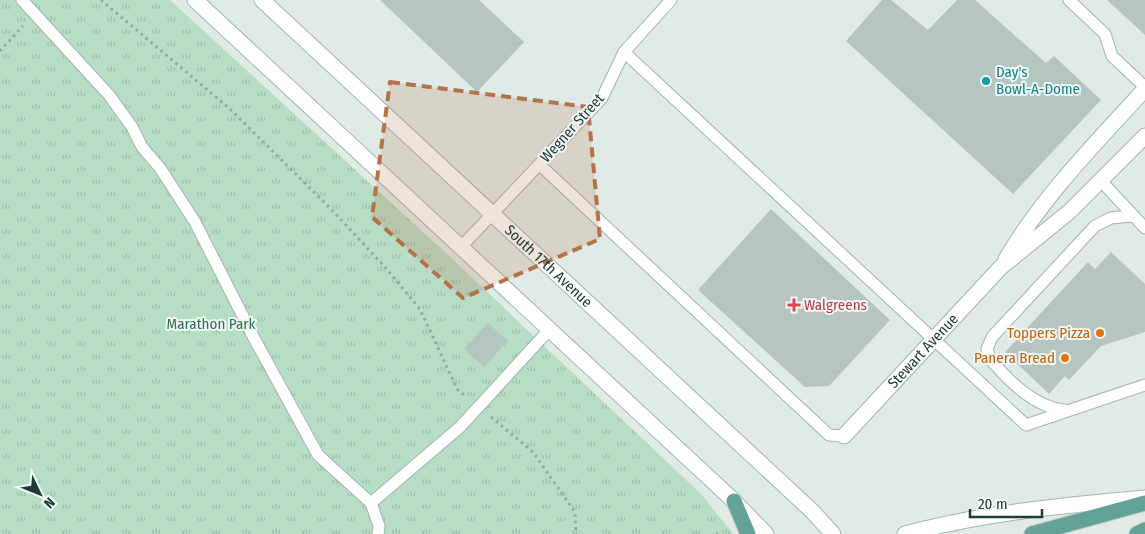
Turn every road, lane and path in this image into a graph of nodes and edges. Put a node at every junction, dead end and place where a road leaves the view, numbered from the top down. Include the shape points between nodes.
1 (22, 0) edge
2 (101, 0) edge
3 (195, 0) edge
4 (262, 0) edge
5 (671, 0) edge
6 (1069, 0) edge
7 (34, 13) junction
8 (0, 51) edge
9 (624, 52) junction
10 (1145, 88) edge
11 (1145, 136) edge
12 (540, 165) junction
13 (1101, 181) junction
14 (493, 215) junction
15 (1132, 216) junction
16 (1143, 226) edge
17 (461, 247) junction
18 (1002, 267) junction
19 (550, 329) junction
20 (935, 339) junction
21 (1145, 385) edge
22 (480, 408) junction
23 (1069, 410) junction
24 (844, 436) joint
25 (1145, 498) edge
26 (734, 501) junction
27 (372, 503) junction
28 (1145, 503) edge
29 (812, 511) junction
30 (1145, 530) edge
31 (378, 534) edge
32 (576, 534) edge
33 (748, 534) edge
34 (766, 534) edge
35 (833, 534) edge
36 (847, 534) edge
37 (905, 534) edge
38 (1032, 534) edge
39 (1137, 534) edge

1 - 7 lane
2 - 22 path via 230,109 384,266 420,310 457,389
3 - 17 main road
4 - 14 main road, South 17th Avenue
5 - 9 lane, Wegner Street
6 - 10 lane via 1105,34 1112,56
7 - 8 path
7 - 27 lane via 109,95 195,222 254,340 318,455
9 - 12 lane, Wegner Street via 602,98
9 - 20 lane
10 - 18 main road, Stewart Avenue via 1055,188 1031,219
11 - 13 main road, Stewart Avenue
12 - 14 lane, Wegner Street
12 - 24 lane via 829,435
13 - 15 lane
13 - 18 main road, Stewart Avenue via 1045,233
14 - 17 lane, Wegner Street
14 - 29 main road, South 17th Avenue
15 - 16 lane
15 - 23 lane via 1111,218 1095,226 988,344 990,359 1034,401 1049,408
17 - 19 main road
18 - 20 main road, Stewart Avenue
19 - 22 lane
19 - 26 main road
20 - 23 lane via 1026,425
20 - 24 main road, Stewart Avenue
21 - 23 lane
22 - 27 lane
22 - 32 path via 534,452 575,512
25 - 37 main road via 1032,510
26 - 33 main road
26 - 34 main road
27 - 31 lane via 379,526
28 - 38 main road
29 - 35 main road, South 17th Avenue
29 - 36 main road
30 - 39 main road

